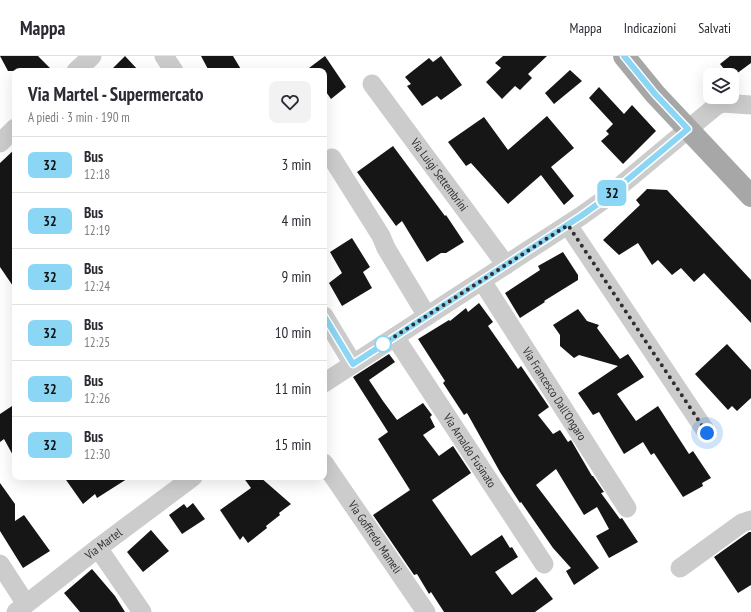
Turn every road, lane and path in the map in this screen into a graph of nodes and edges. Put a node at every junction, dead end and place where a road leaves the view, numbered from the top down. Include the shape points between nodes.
1 (92, 56) edge
2 (164, 56) edge
3 (624, 56) edge
4 (79, 68) edge
5 (172, 68) edge
6 (372, 84) dead end
7 (751, 105) edge
8 (688, 129) junction
9 (12, 131) edge
10 (0, 143) edge
11 (332, 158) dead end
12 (751, 196) edge
13 (568, 225) junction
14 (506, 265) junction
15 (482, 281) junction
16 (427, 316) junction
17 (327, 321) edge
18 (395, 337) junction
19 (353, 364) junction
20 (327, 381) edge
21 (707, 433) dead end
22 (327, 467) edge
23 (187, 480) edge
24 (626, 508) dead end
25 (751, 520) edge
26 (98, 548) junction
27 (0, 564) edge
28 (544, 564) dead end
29 (680, 568) dead end
30 (21, 608) edge
31 (142, 612) edge
32 (426, 612) edge

1 - 4 street
2 - 5 street
3 - 8 main road
6 - 14 street, Via Luigi Settembrini
7 - 8 street via 722,103
8 - 12 main road
8 - 13 street via 602,201
9 - 10 street
11 - 16 street
13 - 14 street
13 - 21 street
14 - 15 street
15 - 16 street
15 - 24 street, Via Francesco Dall'Ongaro
16 - 18 street
17 - 19 street
18 - 19 street
18 - 28 street, Via Arnaldo Fusinato
19 - 20 street
22 - 32 street, Via Goffredo Mameli
23 - 26 street, Via Martel
25 - 29 street via 742,523
26 - 30 street, Via Martel
26 - 31 street
27 - 30 street

